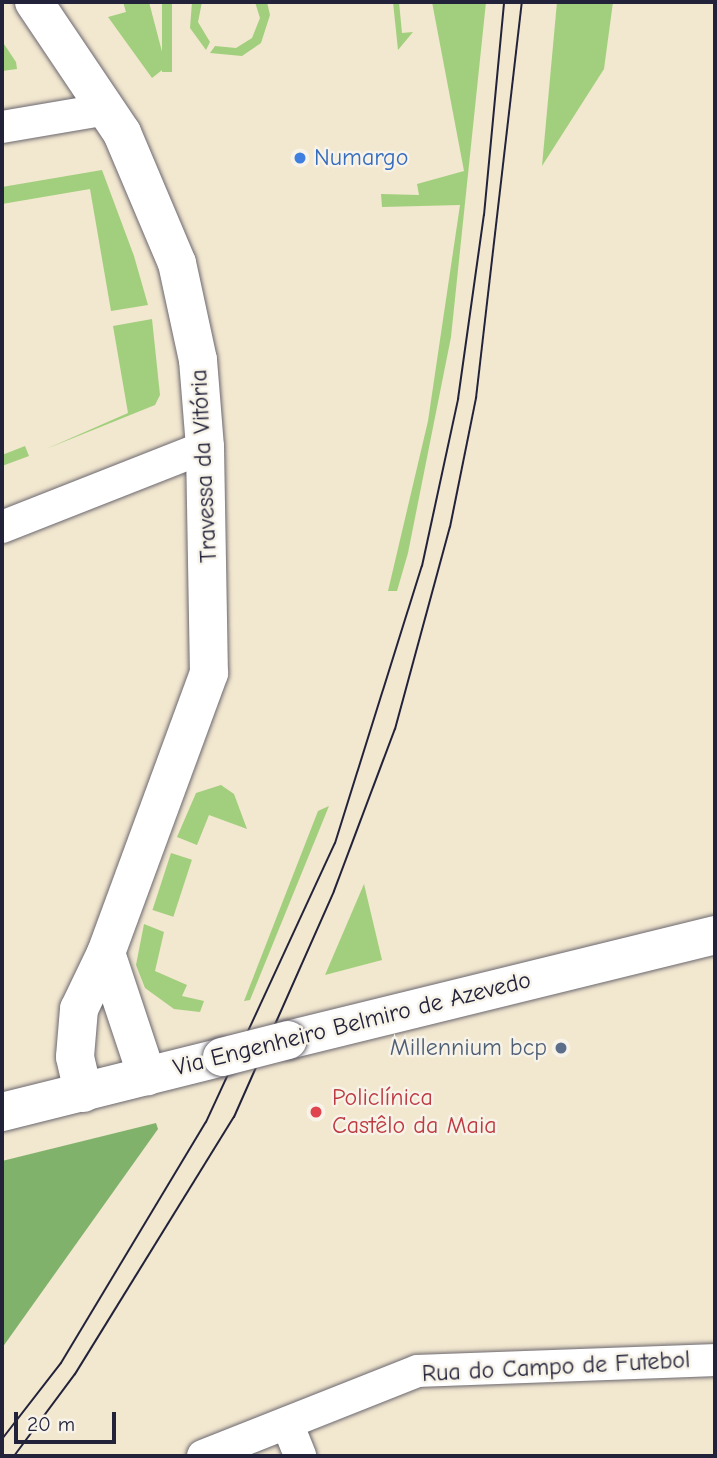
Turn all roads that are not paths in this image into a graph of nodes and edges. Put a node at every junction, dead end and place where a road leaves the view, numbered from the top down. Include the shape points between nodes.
1 (34, 2) edge
2 (107, 109) junction
3 (2, 127) edge
4 (205, 447) junction
5 (2, 527) edge
6 (711, 932) edge
7 (106, 953) junction
8 (146, 1076) junction
9 (83, 1093) junction
10 (2, 1112) edge
11 (715, 1360) edge
12 (287, 1423) junction
13 (203, 1456) edge
14 (300, 1456) edge

1 - 2 street, Travessa da Vitória
2 - 3 street
2 - 4 street, Travessa da Vitória via 158,213 188,295
4 - 5 street
4 - 7 street, Travessa da Vitória via 209,673
6 - 8 street, Via Engenheiro Belmiro de Azevedo, bridge
7 - 8 street
7 - 9 street, Travessa da Vitória via 86,987 74,1034
8 - 9 street, Via Engenheiro Belmiro de Azevedo
9 - 10 street, Via Engenheiro Belmiro de Azevedo
11 - 12 street, Rua do Campo de Futebol via 418,1371
12 - 13 street, Rua do Campo de Futebol
12 - 14 street

